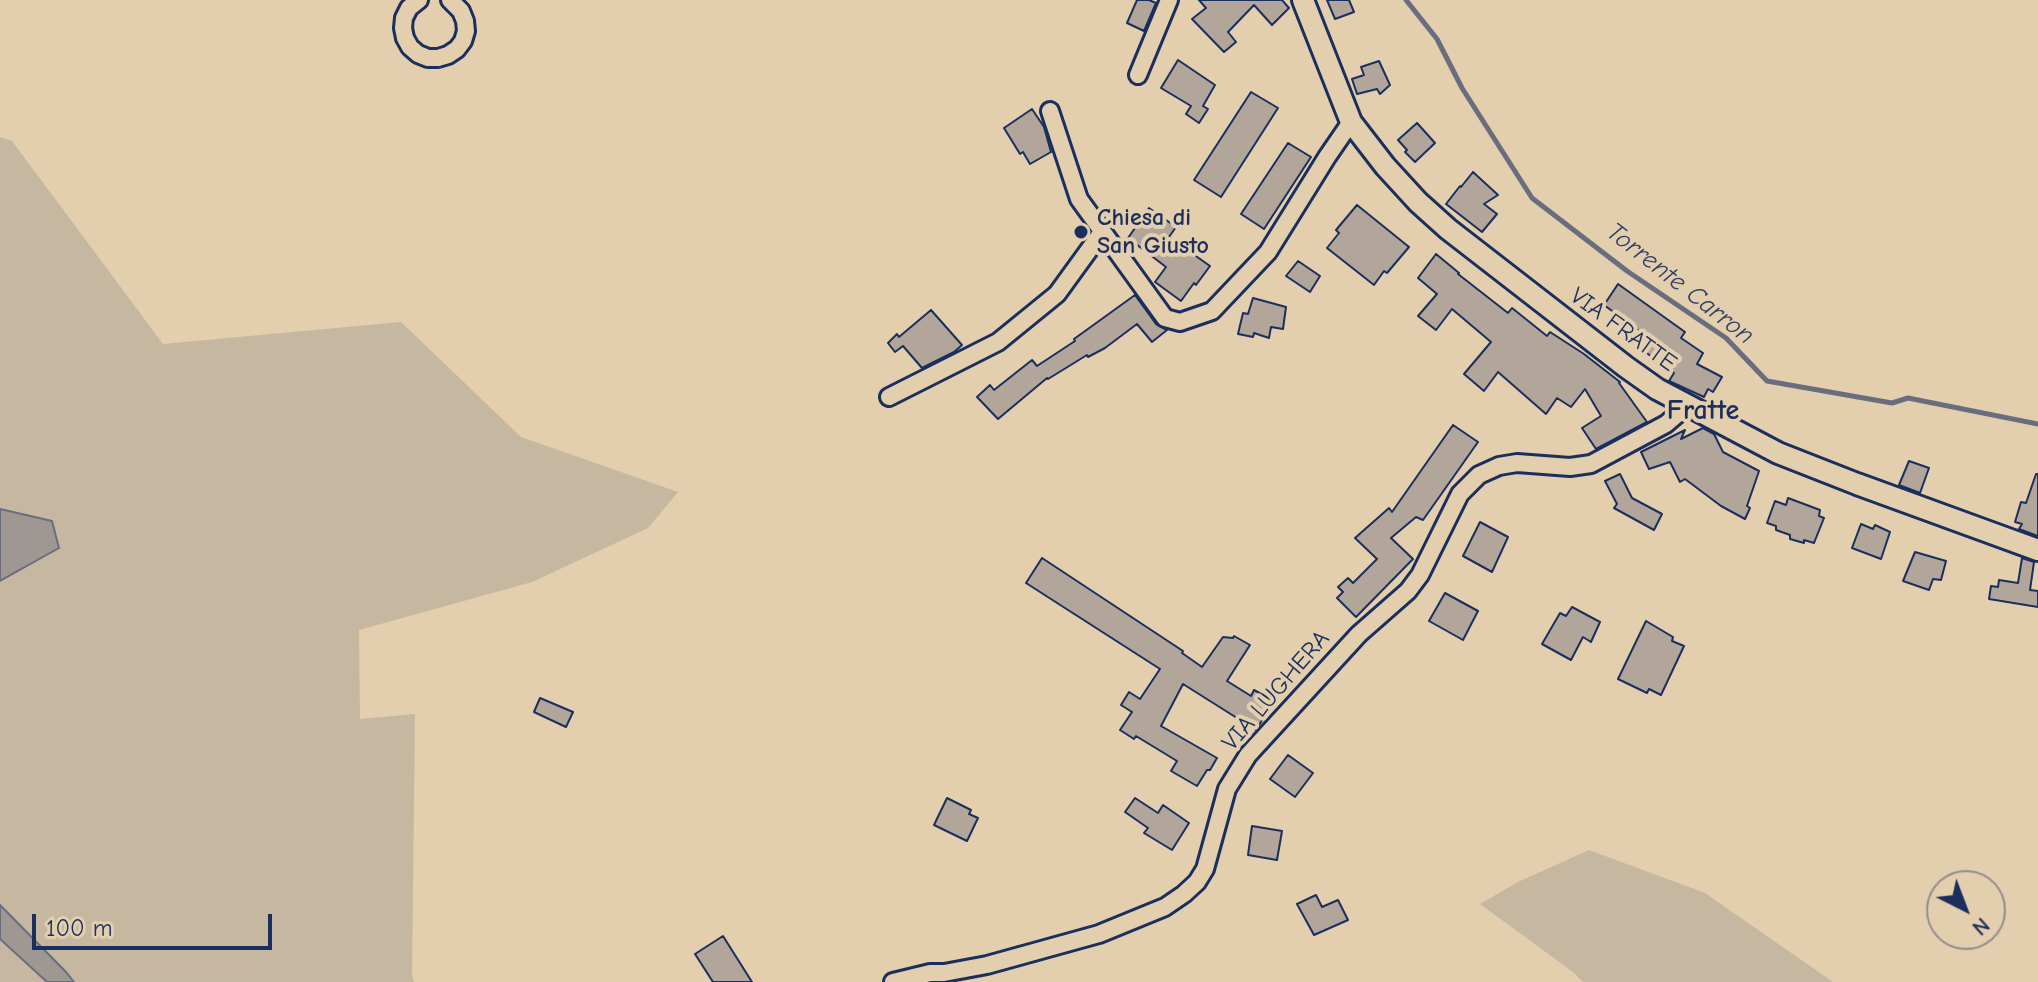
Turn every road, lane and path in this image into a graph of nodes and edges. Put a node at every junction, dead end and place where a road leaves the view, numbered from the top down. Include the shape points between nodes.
1 (417, 0) edge
2 (450, 0) edge
3 (1169, 0) edge
4 (1303, 0) edge
5 (1138, 75) dead end
6 (1050, 111) dead end
7 (1351, 122) junction
8 (1102, 232) junction
9 (889, 397) dead end
10 (1687, 406) junction
11 (2038, 550) edge
12 (893, 982) edge

1 - 2 street via 403,28 410,47 428,58 448,55 463,41 465,21
3 - 5 street
4 - 7 main road, VIA FRATTE
6 - 8 street via 1079,199
7 - 8 street via 1268,252 1212,311 1180,322 1165,318
7 - 10 main road, VIA FRATTE via 1401,184 1448,229 1626,367
8 - 9 street via 1057,294 998,342
10 - 11 main road, VIA FRATTE via 1797,462
10 - 12 street, VIA LUGHERA via 1666,424 1591,464 1517,463 1479,475 1460,494 1408,591 1359,634 1248,755 1227,789 1205,869 1184,894 1099,934 987,965

